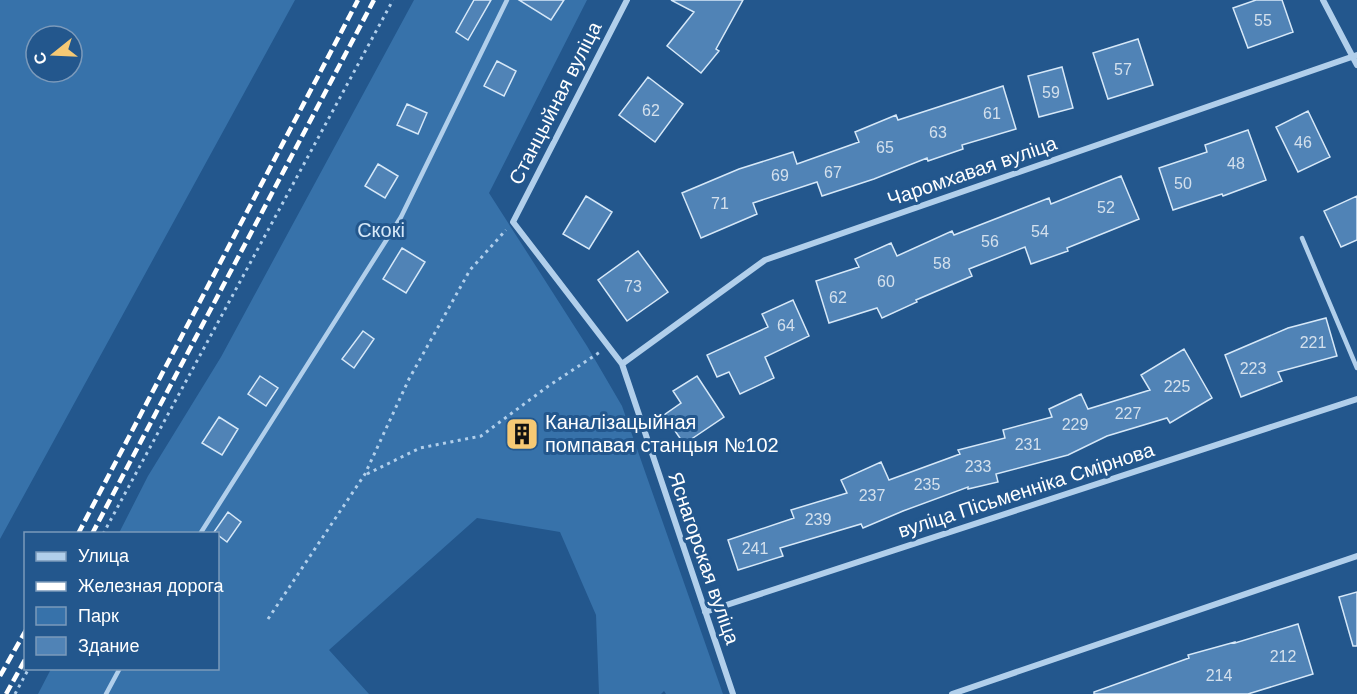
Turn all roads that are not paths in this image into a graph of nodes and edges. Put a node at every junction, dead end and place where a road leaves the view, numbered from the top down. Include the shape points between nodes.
1 (507, 0) edge
2 (627, 0) edge
3 (1323, 0) edge
4 (1355, 56) edge
5 (1357, 65) edge
6 (513, 222) joint
7 (1302, 238) dead end
8 (622, 364) junction
9 (1357, 368) edge
10 (1357, 399) edge
11 (201, 532) edge
12 (1357, 556) edge
13 (705, 612) junction
14 (119, 670) edge
15 (106, 694) edge
16 (733, 694) edge
17 (952, 694) edge

1 - 11 lane via 401,217
2 - 6 street, Станцыйная вуліца
3 - 4 street
4 - 5 street
4 - 8 street, Чаромхавая вуліца via 765,260
6 - 8 street, Яснагорская вуліца
7 - 9 lane
8 - 13 street, Яснагорская вуліца
10 - 13 street, вуліца Пісьменніка Смірнова
12 - 17 street
13 - 16 street, Яснагорская вуліца
14 - 15 lane

